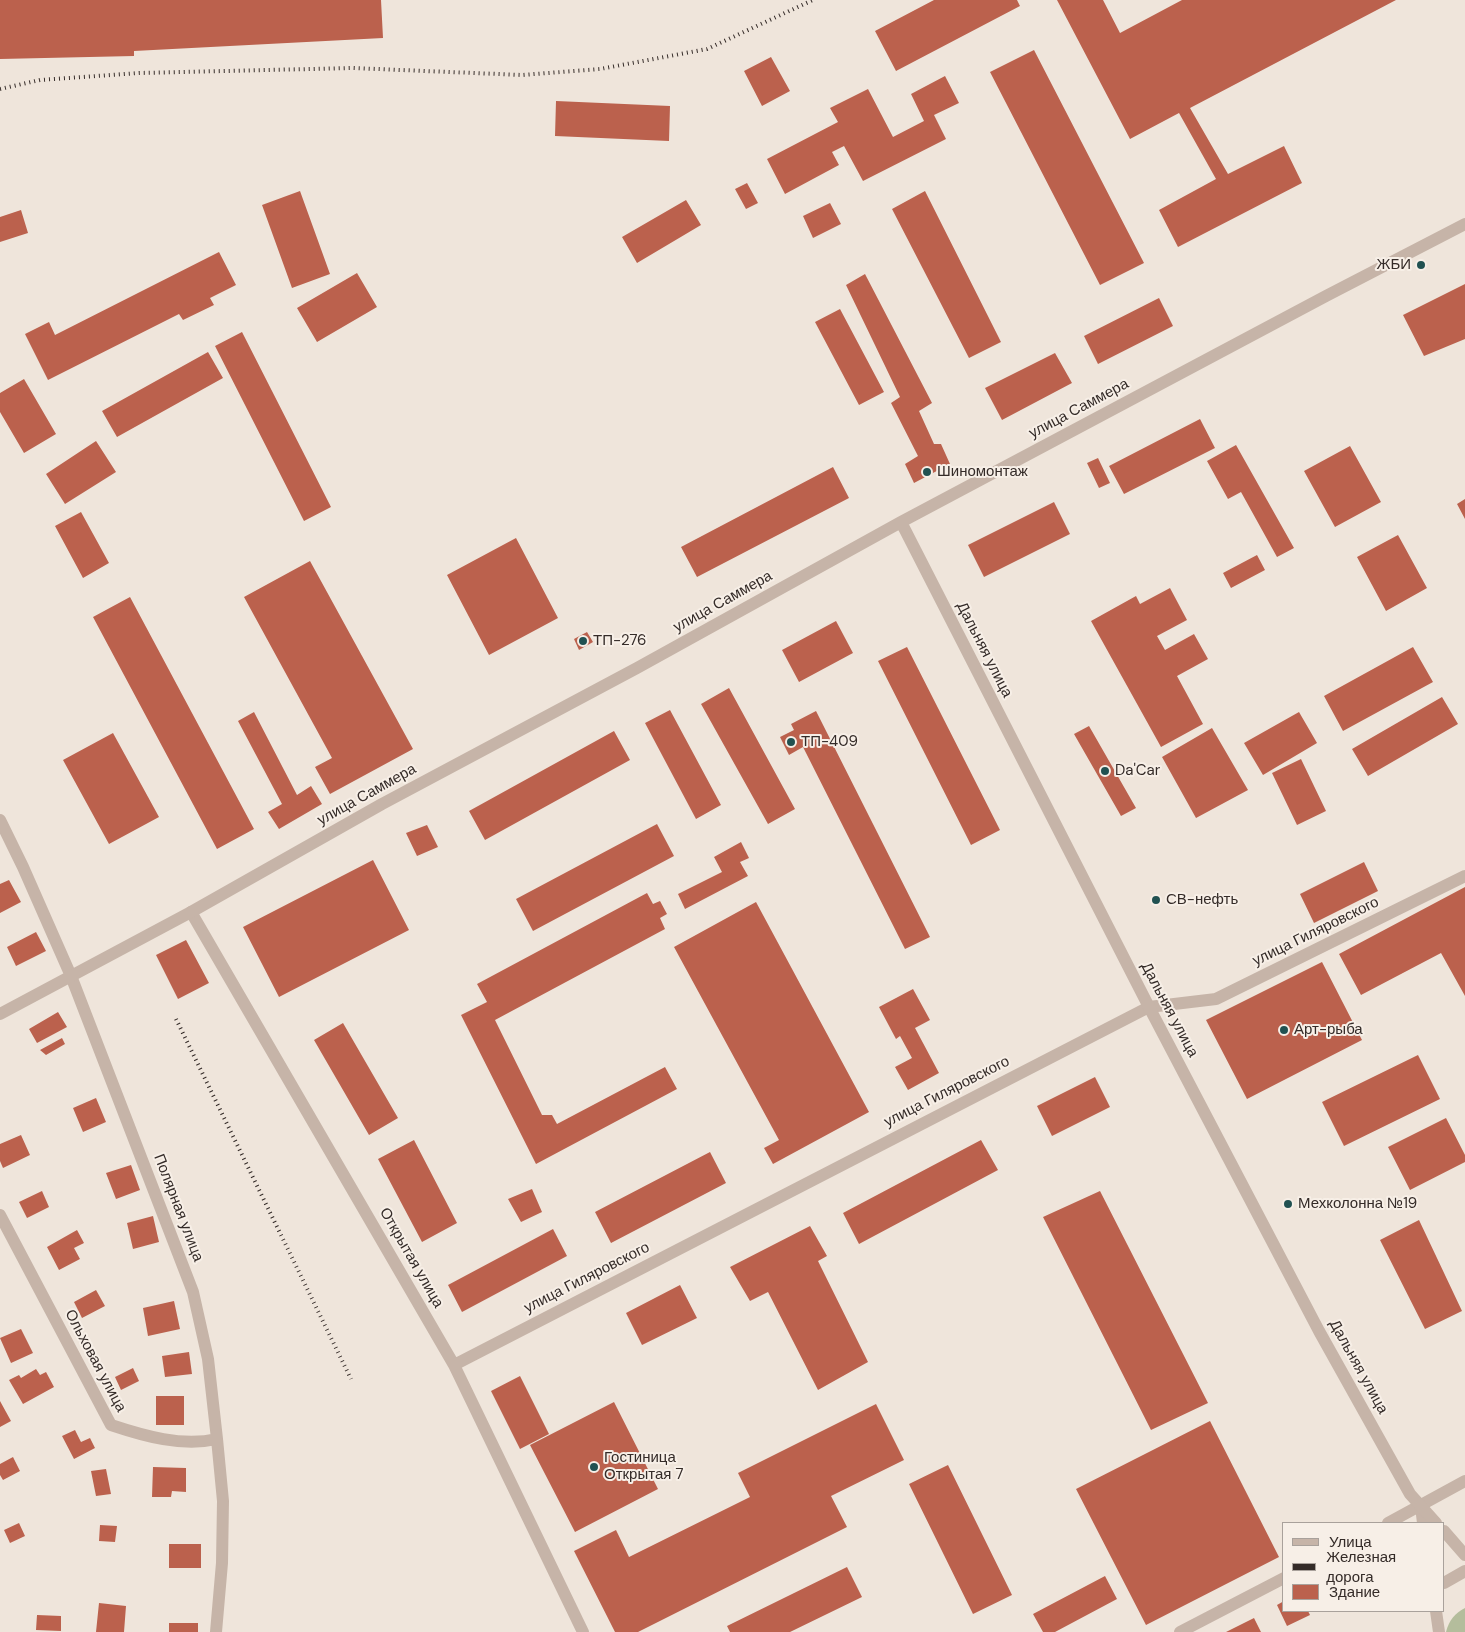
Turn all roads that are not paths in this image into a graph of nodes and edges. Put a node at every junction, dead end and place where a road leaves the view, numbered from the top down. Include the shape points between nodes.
1 (1465, 224) edge
2 (901, 522) junction
3 (0, 820) edge
4 (1465, 876) edge
5 (191, 912) junction
6 (71, 976) junction
7 (1149, 1007) junction
8 (0, 1014) edge
9 (0, 1215) edge
10 (454, 1365) junction
11 (217, 1439) junction
12 (1465, 1481) edge
13 (1421, 1506) junction
14 (1390, 1522) edge
15 (1423, 1522) edge
16 (1435, 1522) edge
17 (1445, 1532) edge
18 (1465, 1555) edge
19 (1465, 1571) edge
20 (1282, 1579) edge
21 (1445, 1582) edge
22 (1436, 1612) edge
23 (1198, 1628) edge
24 (216, 1632) edge
25 (583, 1632) edge
26 (1180, 1632) edge
27 (1439, 1632) edge

1 - 2 street, улица Саммера
2 - 5 street, улица Саммера via 382,804
2 - 7 street, Дальняя улица
3 - 6 street, Полярная улица
4 - 7 street, улица Гиляровского via 1216,999
5 - 6 street, улица Саммера
5 - 10 street, Открытая улица
6 - 8 street, улица Саммера
6 - 11 street, Полярная улица via 193,1292 208,1359
7 - 10 street, улица Гиляровского
7 - 13 street, Дальняя улица via 1319,1331 1410,1494
9 - 11 street, Ольховая улица via 110,1425 138,1434 176,1440 204,1442
10 - 25 street, Открытая улица
11 - 24 street, Полярная улица via 223,1501
12 - 13 street
13 - 14 street
13 - 15 street
13 - 16 street, Дальняя улица
17 - 18 street
19 - 21 street
20 - 23 street
22 - 27 street
23 - 26 street

